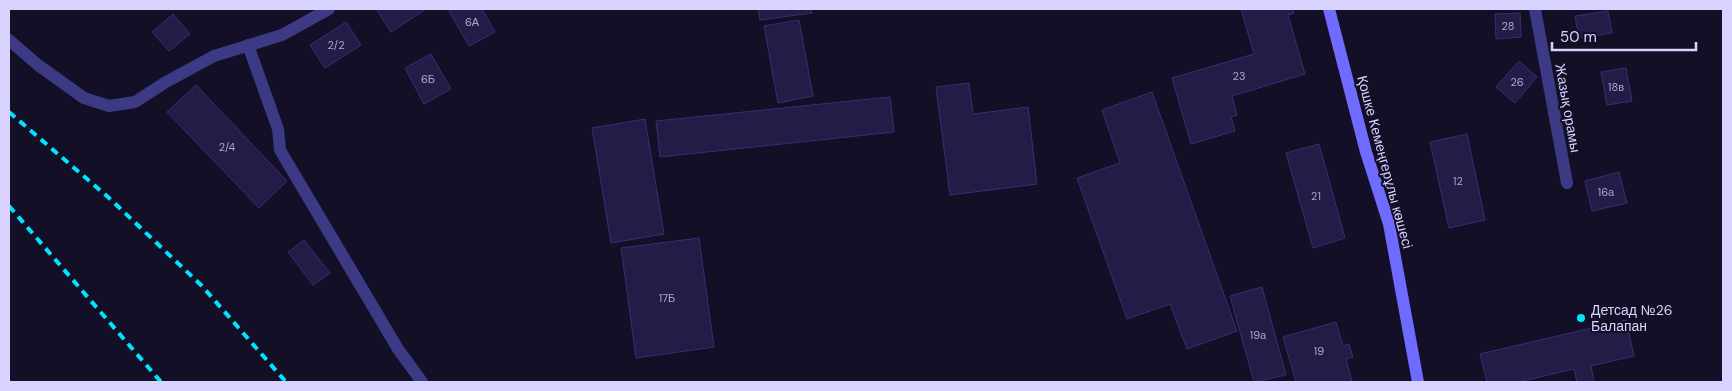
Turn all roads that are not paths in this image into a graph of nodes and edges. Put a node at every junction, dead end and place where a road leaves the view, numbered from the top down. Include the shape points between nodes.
1 (329, 9) edge
2 (1329, 9) edge
3 (1535, 9) edge
4 (9, 40) edge
5 (248, 45) junction
6 (1567, 183) dead end
7 (422, 382) edge
8 (1418, 382) edge

1 - 5 street via 282,35
2 - 8 street, Қошке Кемеңгерұлы көшесі via 1366,152 1389,224
3 - 6 street, Жазық орамы
4 - 5 street via 84,98 109,106 135,102 214,56
5 - 7 street via 278,129 280,150 398,349

